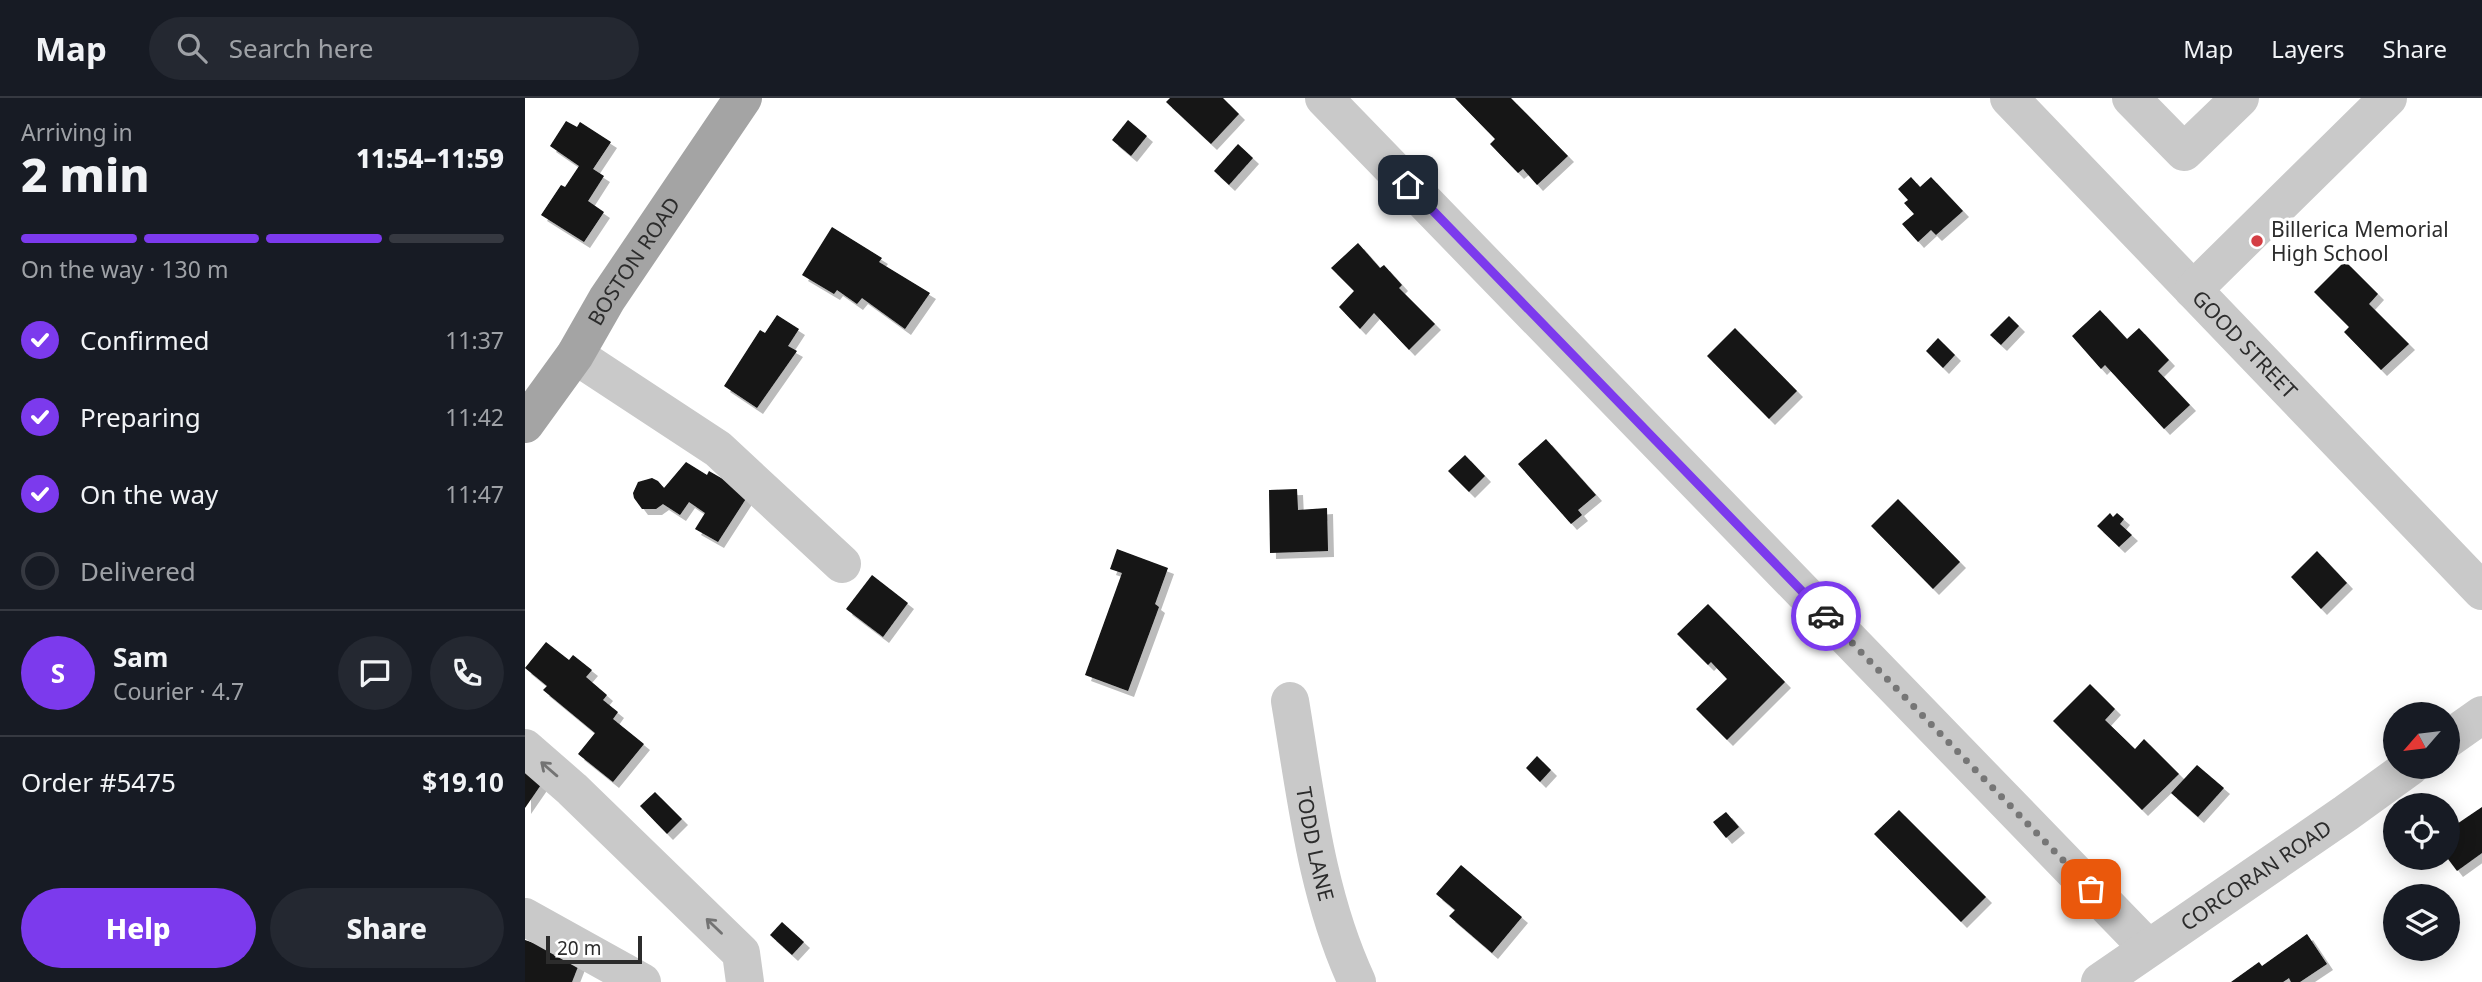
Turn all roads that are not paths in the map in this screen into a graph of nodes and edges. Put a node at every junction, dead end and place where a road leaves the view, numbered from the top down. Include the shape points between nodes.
1 (743, 98) edge
2 (1324, 98) edge
3 (2009, 98) edge
4 (2131, 98) edge
5 (2240, 98) edge
6 (2388, 98) edge
7 (2193, 290) junction
8 (575, 355) junction
9 (525, 424) edge
10 (842, 564) dead end
11 (2482, 591) edge
12 (1290, 701) dead end
13 (2482, 715) edge
14 (2461, 730) edge
15 (525, 748) edge
16 (2393, 779) edge
17 (525, 917) edge
18 (2148, 948) junction
19 (642, 982) edge
20 (745, 982) edge
21 (1357, 982) edge
22 (2100, 982) edge

1 - 8 main road, BOSTON ROAD via 607,299
2 - 18 street
3 - 7 street, GOOD STREET
4 - 5 street via 2184,152
6 - 7 street
7 - 11 street, GOOD STREET
8 - 9 main road, BOSTON ROAD
8 - 10 street via 718,449
12 - 21 street, TODD LANE via 1324,894
13 - 14 street
20 -> 15 street via 741,953
16 - 18 street, CORCORAN ROAD
17 - 19 street
18 - 22 street, CORCORAN ROAD

